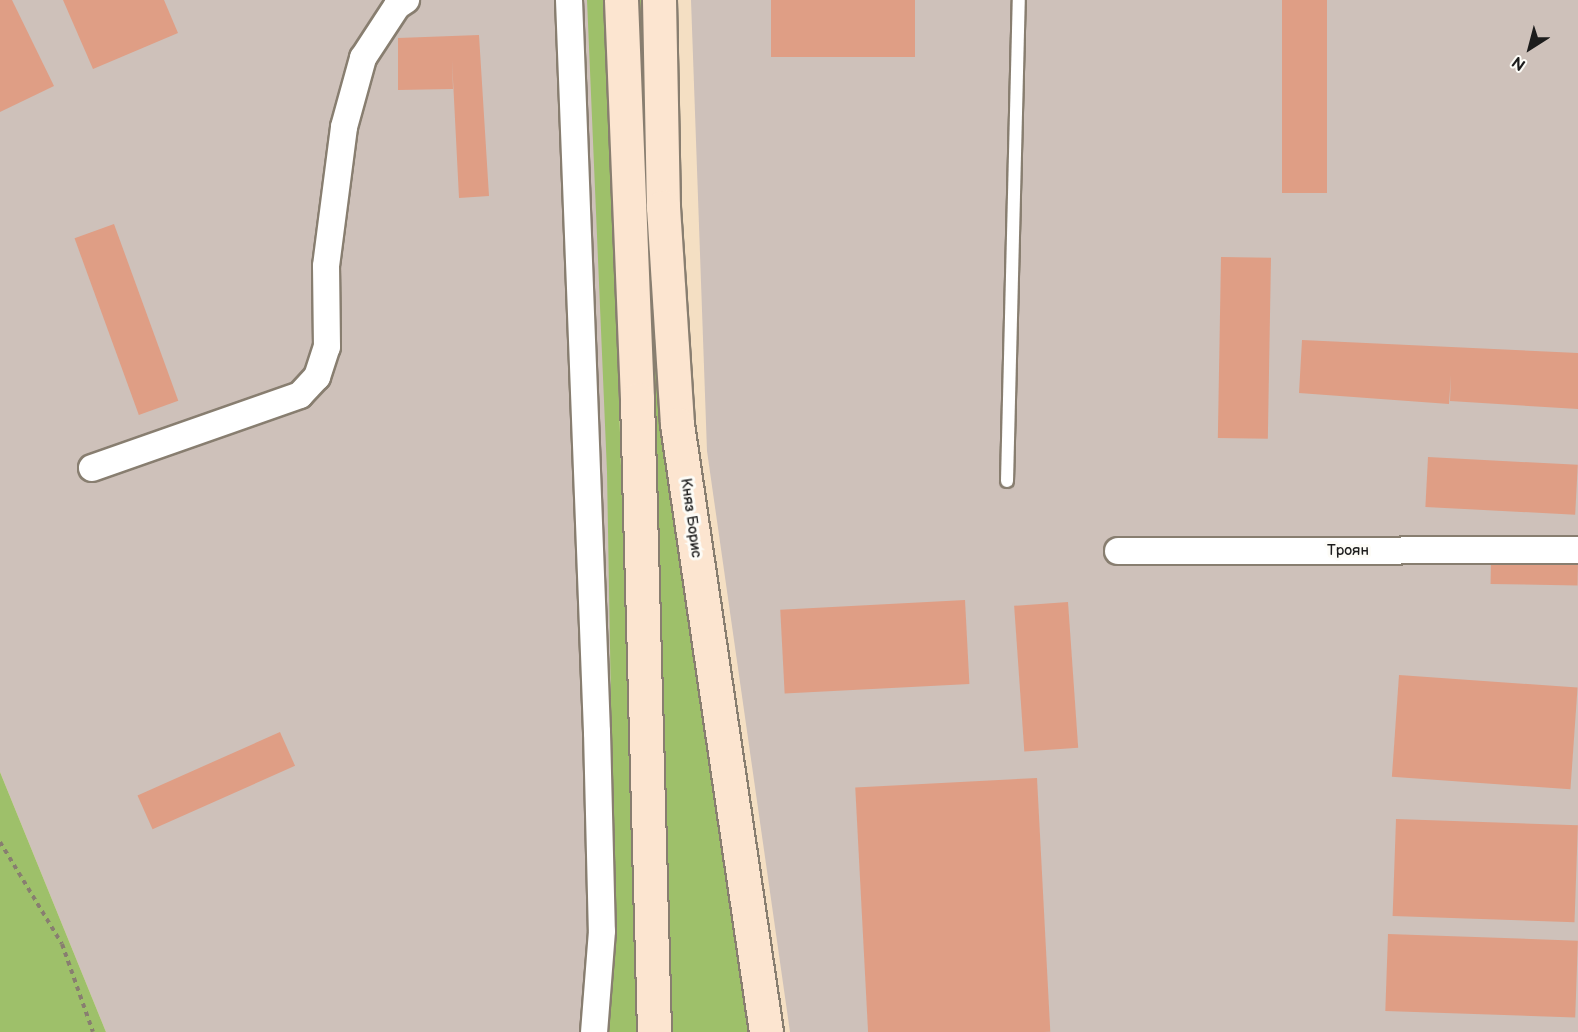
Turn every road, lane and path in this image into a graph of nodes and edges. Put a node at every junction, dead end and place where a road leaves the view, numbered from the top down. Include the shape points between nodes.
1 (406, 0) edge
2 (569, 0) edge
3 (621, 0) edge
4 (659, 0) edge
5 (1019, 0) edge
6 (92, 468) dead end
7 (1007, 481) dead end
8 (1578, 550) edge
9 (1118, 551) dead end
10 (0, 842) edge
11 (93, 1032) edge
12 (594, 1032) edge
13 (654, 1032) edge
14 (766, 1032) edge

1 - 6 street via 397,6 363,58 344,127 326,266 327,347 317,377 300,395
2 - 12 street via 598,756 602,931
3 - 13 street via 637,399
4 - 14 street, Княз Борис via 663,207 677,424
5 - 7 lane
8 - 9 street, Троян
10 - 11 path via 63,944

